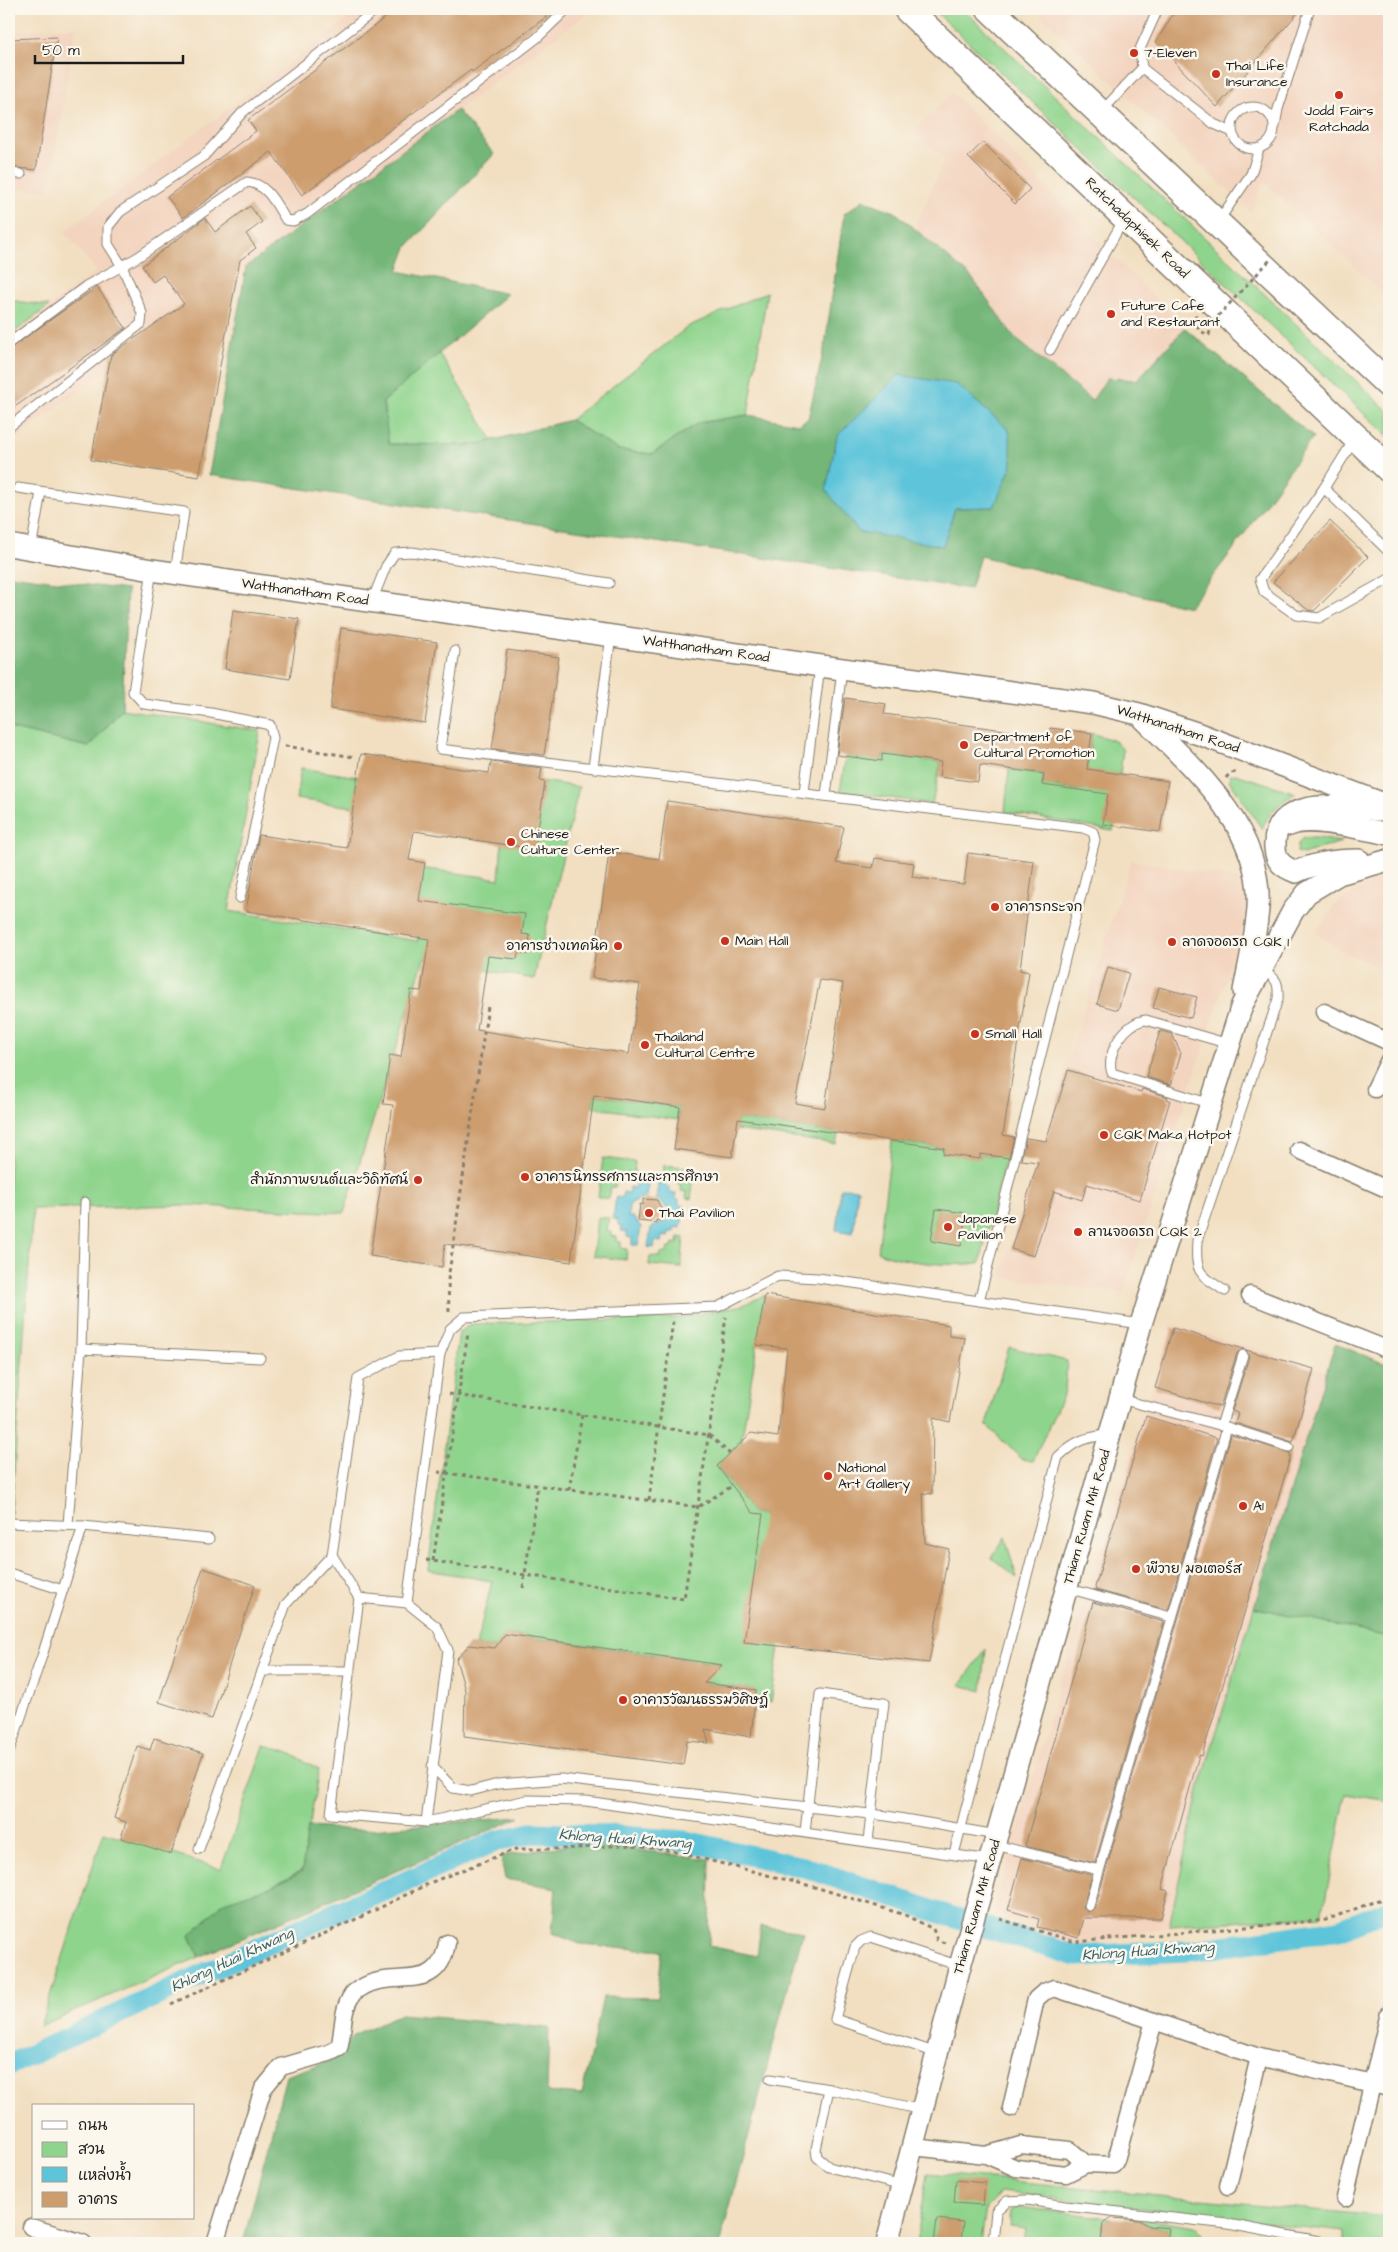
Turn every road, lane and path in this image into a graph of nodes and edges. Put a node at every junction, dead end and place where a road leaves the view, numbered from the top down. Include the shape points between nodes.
1 (377, 9) edge
2 (567, 9) edge
3 (907, 9) edge
4 (1158, 9) edge
5 (1310, 9) edge
6 (998, 11) edge
7 (1142, 68) junction
8 (1100, 113) junction
9 (1274, 128) junction
10 (1232, 132) junction
11 (1259, 149) junction
12 (9, 173) edge
13 (21, 174) dead end
14 (1125, 217) junction
15 (1217, 223) junction
16 (1270, 260) dead end
17 (122, 266) junction
18 (1191, 320) dead end
19 (9, 343) edge
20 (1050, 350) dead end
21 (1389, 385) edge
22 (9, 427) edge
23 (1355, 437) junction
24 (1389, 469) edge
25 (18, 488) dead end
26 (1324, 488) junction
27 (41, 492) junction
28 (9, 546) edge
29 (31, 549) junction
30 (1389, 552) edge
31 (152, 570) junction
32 (175, 573) junction
33 (1389, 579) edge
34 (609, 582) dead end
35 (372, 601) junction
36 (611, 635) junction
37 (455, 651) dead end
38 (820, 666) junction
39 (842, 669) junction
40 (1139, 714) junction
41 (271, 744) junction
42 (354, 757) dead end
43 (592, 767) junction
44 (1247, 774) dead end
45 (1224, 780) dead end
46 (804, 792) junction
47 (826, 795) junction
48 (1389, 806) edge
49 (1389, 810) edge
50 (1389, 834) edge
51 (1275, 841) junction
52 (1389, 860) edge
53 (240, 898) dead end
54 (1262, 969) junction
55 (1242, 1005) junction
56 (488, 1006) dead end
57 (1324, 1012) dead end
58 (1389, 1042) edge
59 (1230, 1044) junction
60 (1389, 1060) edge
61 (1375, 1090) dead end
62 (1211, 1104) junction
63 (1299, 1150) dead end
64 (1389, 1190) edge
65 (85, 1202) dead end
66 (1225, 1291) dead end
67 (1250, 1295) dead end
68 (979, 1300) junction
69 (729, 1301) junction
70 (717, 1319) dead end
71 (726, 1319) junction
72 (673, 1320) junction
73 (682, 1320) dead end
74 (664, 1321) dead end
75 (1141, 1324) junction
76 (450, 1329) junction
77 (474, 1330) dead end
78 (468, 1332) junction
79 (81, 1349) junction
80 (1389, 1350) edge
81 (440, 1354) junction
82 (1243, 1355) dead end
83 (260, 1358) dead end
84 (435, 1392) junction
85 (458, 1395) junction
86 (1120, 1399) junction
87 (582, 1415) junction
88 (1224, 1426) junction
89 (659, 1427) junction
90 (1110, 1434) junction
91 (709, 1435) junction
92 (1289, 1447) dead end
93 (730, 1454) dead end
94 (424, 1470) junction
95 (446, 1473) junction
96 (538, 1486) junction
97 (732, 1486) dead end
98 (569, 1490) junction
99 (649, 1500) junction
100 (698, 1507) junction
101 (9, 1523) edge
102 (68, 1526) junction
103 (83, 1526) junction
104 (209, 1539) dead end
105 (332, 1556) junction
106 (413, 1558) junction
107 (433, 1561) junction
108 (9, 1573) edge
109 (525, 1575) junction
110 (523, 1588) dead end
111 (1067, 1588) junction
112 (63, 1590) junction
113 (359, 1598) junction
114 (407, 1603) junction
115 (1171, 1617) junction
116 (262, 1670) junction
117 (350, 1671) junction
118 (9, 1752) edge
119 (432, 1766) junction
120 (808, 1807) junction
121 (871, 1814) junction
122 (426, 1822) junction
123 (961, 1829) junction
124 (805, 1832) junction
125 (868, 1841) junction
126 (994, 1847) junction
127 (199, 1849) dead end
128 (954, 1854) junction
129 (1099, 1870) junction
130 (1389, 1896) edge
131 (1089, 1906) dead end
132 (1000, 1919) dead end
133 (446, 1943) dead end
134 (945, 1944) dead end
135 (960, 1966) junction
136 (171, 2004) dead end
137 (1389, 2013) edge
138 (1154, 2021) junction
139 (937, 2053) junction
140 (1259, 2057) junction
141 (770, 2079) dead end
142 (1372, 2084) junction
143 (1389, 2088) edge
144 (829, 2089) junction
145 (1011, 2108) dead end
146 (922, 2110) junction
147 (913, 2147) junction
148 (986, 2155) junction
149 (1086, 2164) junction
150 (902, 2186) junction
151 (1228, 2186) dead end
152 (1345, 2198) dead end
153 (31, 2227) dead end
154 (83, 2243) edge
155 (215, 2243) edge
156 (887, 2243) edge
157 (992, 2243) edge
158 (1330, 2243) edge

1 - 17 lane via 244,112 204,156 120,212 108,227 108,244
2 - 17 lane via 537,38 307,214 293,221 286,220 266,190 257,183 247,182
3 - 14 main road, Ratchadaphisek Road
4 - 7 lane via 1140,49
5 - 9 lane
6 - 8 main road
7 - 8 lane
7 - 10 lane via 1214,124
8 - 15 main road
9 - 10 lane via 1265,110 1252,107 1234,117
9 - 11 lane via 1270,141
10 - 11 lane via 1244,148
11 - 15 lane via 1251,174
12 - 13 lane
14 - 20 lane
14 - 23 main road, Ratchadaphisek Road
15 - 21 main road
16 - 18 path, bridge via 1207,328 1210,331 1206,335
17 - 19 lane via 86,286
17 - 22 lane via 142,313 141,324
23 - 24 main road, Ratchadaphisek Road
23 - 26 lane
25 - 27 lane
26 - 30 lane
26 - 33 lane via 1260,579 1264,592 1296,615 1319,618
27 - 29 lane
27 - 32 lane via 184,512
28 - 29 street, Watthanatham Road
29 - 31 street, Watthanatham Road
31 - 32 street, Watthanatham Road
31 - 41 lane via 133,692 144,704 270,725
32 - 35 street, Watthanatham Road
34 - 35 lane via 412,552 395,553
35 - 36 street, Watthanatham Road
36 - 38 street, Watthanatham Road
36 - 43 lane
37 - 43 lane via 440,748
38 - 39 street, Watthanatham Road
38 - 46 lane
39 - 40 street, Watthanatham Road via 1093,703
39 - 47 lane
40 - 48 street, Watthanatham Road
40 - 55 street via 1211,786 1233,818 1254,866 1258,908
41 - 42 path
41 - 53 lane
43 - 46 lane
44 - 45 path via 1230,773
46 - 47 lane
47 - 68 lane via 1083,828 1093,832 1095,840
49 - 51 street via 1332,806 1305,808 1288,815 1277,828
50 - 51 street via 1310,821 1295,823 1282,830
51 - 52 street via 1276,855 1282,867 1296,872 1342,860
52 - 54 street, Thiam Ruam Mit Road via 1339,874 1308,893 1294,911
54 - 55 street, Thiam Ruam Mit Road
54 - 66 lane via 1279,985 1278,999 1197,1241 1198,1270
55 - 59 street, Thiam Ruam Mit Road
56 - 76 path via 448,1280
57 - 58 street
59 - 62 street, Thiam Ruam Mit Road
59 - 62 lane via 1146,1020 1137,1021 1126,1029 1114,1052 1110,1066 1112,1073
60 - 61 street
62 - 75 street, Thiam Ruam Mit Road
63 - 64 street
65 - 79 lane
67 - 80 street
68 - 69 lane via 818,1278 778,1276
68 - 75 lane
69 - 71 path
69 - 76 lane via 718,1307 464,1317
70 - 71 path
71 - 91 path
72 - 73 path
72 - 74 path
72 - 89 path
75 - 86 street, Thiam Ruam Mit Road
76 - 78 path
76 - 81 lane
77 - 78 path
78 - 85 path
79 - 83 lane
79 - 102 lane
81 - 84 lane
81 - 105 lane via 399,1356 358,1378
82 - 88 lane
84 - 85 path
84 - 94 lane
85 - 87 path
85 - 95 path
86 - 88 lane
86 - 90 street, Thiam Ruam Mit Road
87 - 89 path
87 - 98 path
88 - 92 lane
88 - 115 lane
89 - 91 path
89 - 99 path
90 - 111 street, Thiam Ruam Mit Road
90 - 123 lane via 1073,1443 1058,1457
91 - 93 path
91 - 100 path
94 - 95 path
94 - 106 lane
95 - 96 path
95 - 107 path
96 - 98 path
96 - 109 path
97 - 100 path
98 - 99 path
99 - 100 path
100 - 109 path via 684,1599
101 - 102 lane
102 - 103 lane
103 - 104 lane
103 - 112 lane
105 - 113 lane
105 - 116 lane via 286,1604
106 - 107 path
106 - 114 lane
107 - 109 path
108 - 112 lane
109 - 110 path
111 - 115 lane
111 - 126 street, Thiam Ruam Mit Road
112 - 118 lane
113 - 114 lane
113 - 117 lane
114 - 119 lane via 437,1627 448,1650
115 - 129 lane
116 - 117 lane
116 - 127 lane
117 - 122 lane via 331,1814
119 - 120 lane via 453,1788 471,1791 498,1784 561,1779
119 - 122 lane
120 - 121 lane
120 - 121 lane via 820,1694 884,1702
120 - 124 lane
121 - 123 lane
121 - 125 lane
122 - 124 lane via 527,1800 586,1801
123 - 126 lane
123 - 128 lane
124 - 125 lane
125 - 128 lane
126 - 128 lane
126 - 129 lane
126 - 135 street, Thiam Ruam Mit Road
129 - 131 lane
130 - 132 path via 1326,1920 1075,1942
133 - 155 street via 437,1970 420,1977 368,1984 352,1994 344,2015 339,2048 281,2067 264,2089
134 - 136 path via 937,1940 933,1929 904,1915 815,1887 668,1850 624,1845 516,1849 432,1882
135 - 139 street, Thiam Ruam Mit Road
135 - 139 lane via 871,1937 866,1939 855,1947 835,2019
137 - 142 street
138 - 140 street
138 - 145 street via 1054,1988 1044,1992 1036,1999
138 - 149 street via 1116,2160 1113,2165
139 - 146 street, Thiam Ruam Mit Road
140 - 142 street
140 - 151 street
141 - 144 lane
142 - 143 street
142 - 152 street
144 - 146 lane
144 - 150 lane via 817,2157 829,2167
146 - 147 street, Thiam Ruam Mit Road
147 - 148 street
147 - 150 street, Thiam Ruam Mit Road
148 - 149 street via 1016,2168 1066,2174
148 - 149 street via 1021,2145 1070,2150
150 - 156 street, Thiam Ruam Mit Road
153 - 154 street
157 - 158 lane via 996,2210 1007,2201 1028,2200 1228,2224

